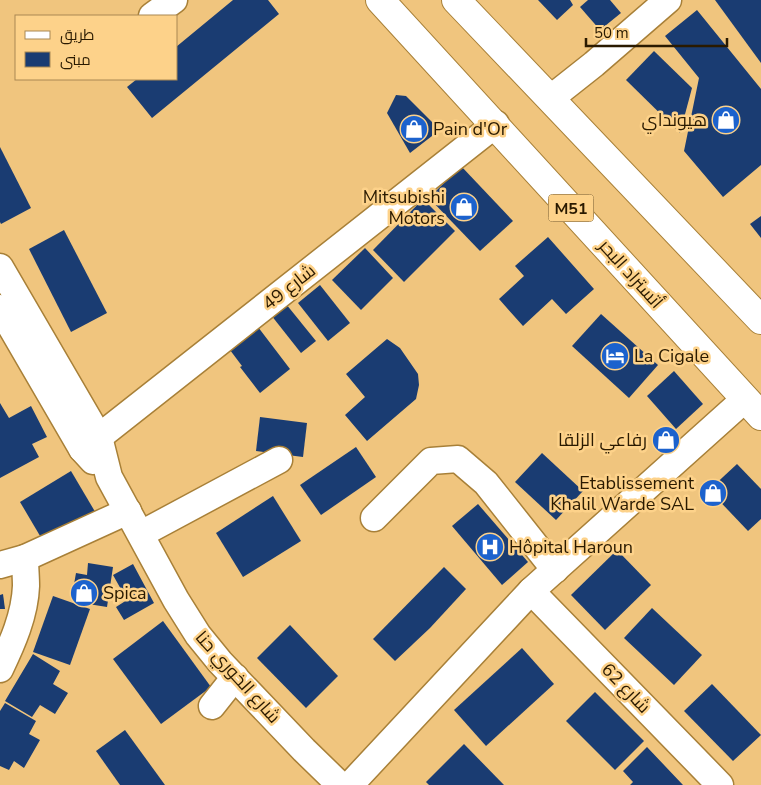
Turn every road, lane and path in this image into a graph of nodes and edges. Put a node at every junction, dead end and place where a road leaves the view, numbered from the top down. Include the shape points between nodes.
1 (174, 0) edge
2 (380, 0) edge
3 (456, 0) edge
4 (668, 0) edge
5 (153, 15) edge
6 (550, 98) junction
7 (496, 124) junction
8 (0, 267) edge
9 (0, 308) edge
10 (761, 320) edge
11 (753, 408) edge
12 (90, 443) junction
13 (279, 460) dead end
14 (128, 512) junction
15 (374, 518) dead end
16 (140, 534) junction
17 (25, 558) junction
18 (0, 565) edge
19 (555, 570) junction
20 (531, 591) junction
21 (0, 669) edge
22 (235, 678) junction
23 (212, 706) dead end
24 (340, 785) edge
25 (350, 785) edge
26 (720, 785) edge

1 - 5 street
2 - 7 highway, أتستراد البحر / M51
3 - 6 highway
4 - 6 street
6 - 10 highway
7 - 11 highway, أتستراد البحر / M51
7 - 12 street, شارع 49
8 - 12 street, شارع الخوري حنا
9 - 12 street, شارع الخوري حنا
11 - 19 street
12 - 14 street, شارع الخوري حنا
13 - 16 street
14 - 16 street, شارع الخوري حنا
14 - 17 street
15 - 19 street via 432,461 458,459 486,483
16 - 22 street, شارع الخوري حنا via 198,635
17 - 18 street
17 - 21 street via 26,588 22,612
19 - 20 street
20 - 25 street
20 - 26 street, شارع 62
22 - 23 street
22 - 24 street, شارع الخوري حنا

